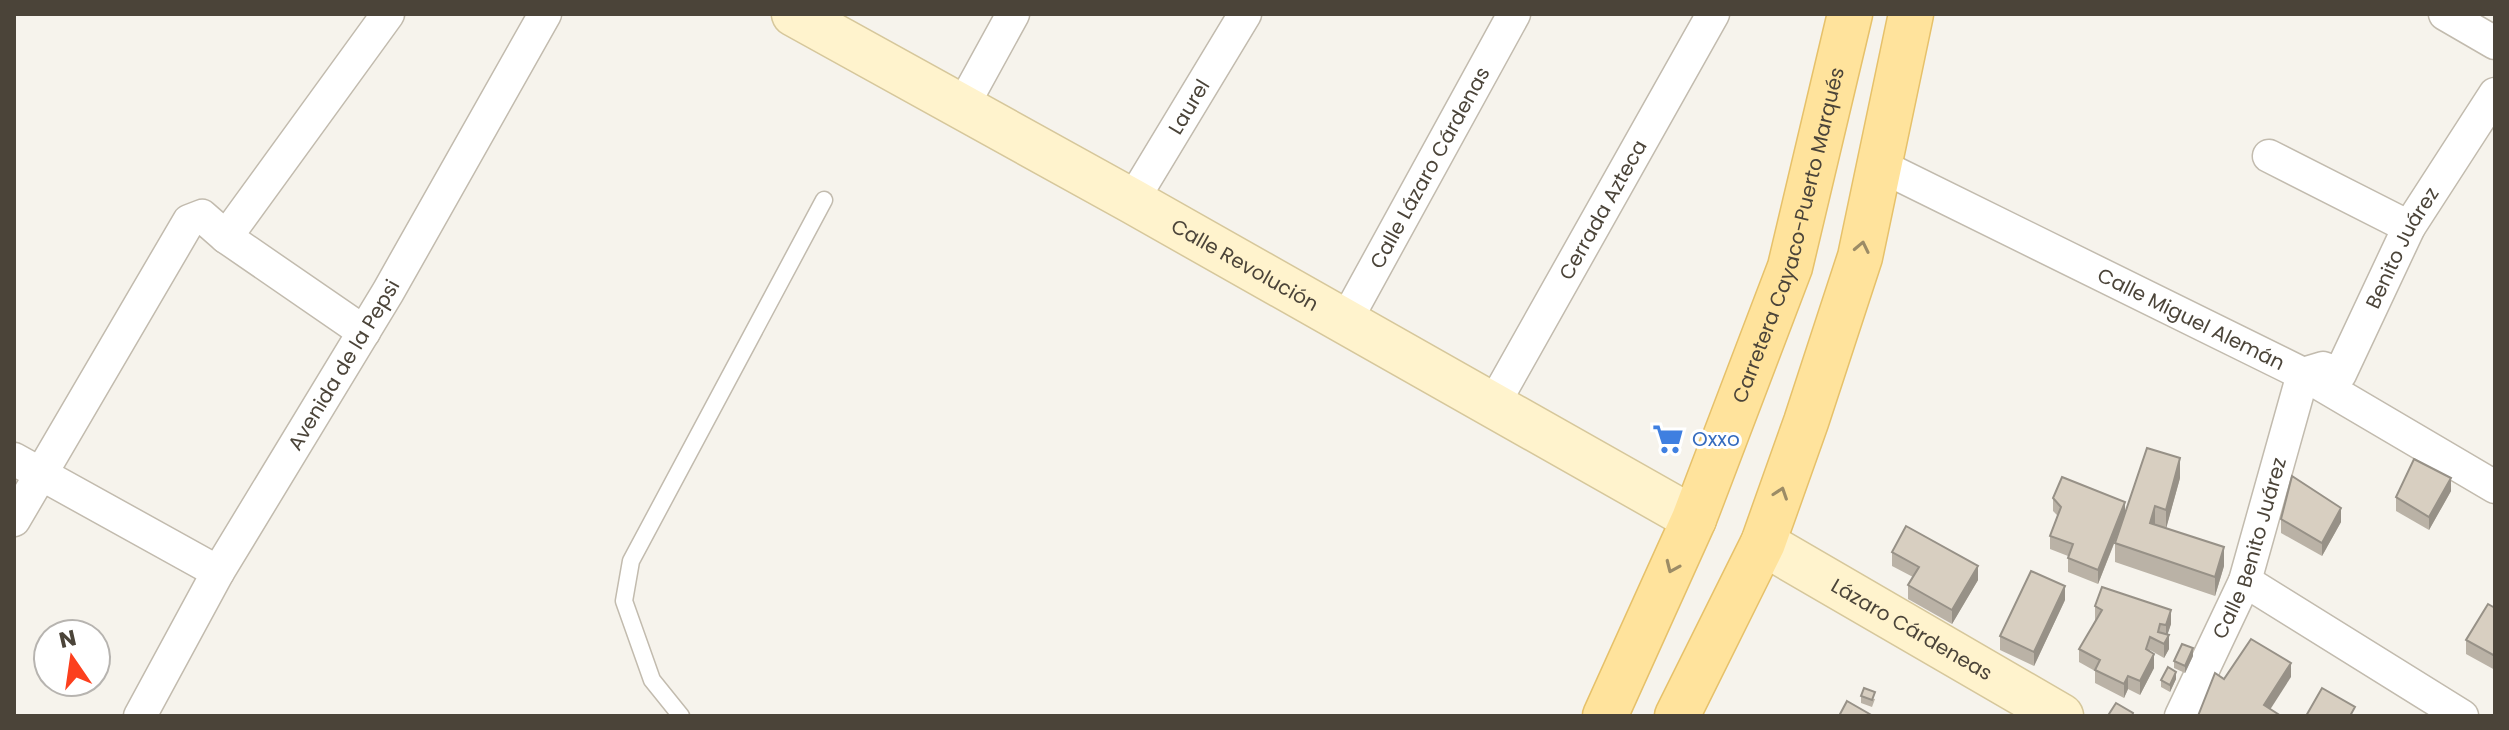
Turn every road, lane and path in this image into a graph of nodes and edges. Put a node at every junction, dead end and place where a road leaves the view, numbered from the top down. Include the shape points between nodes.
1 (388, 14) edge
2 (545, 14) edge
3 (794, 14) edge
4 (1013, 14) edge
5 (1245, 14) edge
6 (1514, 14) edge
7 (1713, 14) edge
8 (1850, 14) edge
9 (1911, 14) edge
10 (2445, 14) edge
11 (2495, 43) edge
12 (2495, 94) edge
13 (962, 107) junction
14 (2269, 156) dead end
15 (1879, 165) junction
16 (824, 200) dead end
17 (1132, 201) junction
18 (2409, 227) junction
19 (226, 237) junction
20 (1345, 322) junction
21 (364, 332) junction
22 (2303, 374) junction
23 (1493, 405) junction
24 (27, 466) edge
25 (2495, 487) edge
26 (1694, 519) junction
27 (14, 520) edge
28 (1763, 543) junction
29 (218, 572) junction
30 (2245, 581) junction
31 (140, 716) edge
32 (681, 716) edge
33 (1605, 716) edge
34 (1677, 716) edge
35 (2061, 716) edge
36 (2181, 716) edge
37 (2462, 716) edge

1 - 19 street
2 - 21 street, Avenida de la Pepsi
3 - 13 street, Calle Revolución
4 - 13 street
5 - 17 street, Laurel
6 - 20 street, Calle Lázaro Cárdenas
7 - 23 street, Cerrada Azteca
8 - 26 main road, Carretera Cayaco-Puerto Marqués via 1790,267
9 - 15 main road
10 - 11 street
12 - 18 street, Benito Juárez
13 - 17 street, Calle Revolución
14 - 18 street
15 - 22 street, Calle Miguel Alemán
28 -> 15 main road via 1860,257
16 - 32 lane via 631,561 624,601 652,680
17 - 20 street, Calle Revolución
18 - 22 street, Benito Juárez via 2340,374 2323,368
19 - 21 street
19 - 24 street via 202,216 189,221
20 - 23 street, Calle Revolución
21 - 29 street, Avenida de la Pepsi
22 - 25 street, Calle Miguel Alemán
22 - 30 street, Calle Benito Juárez
23 - 26 street, Calle Revolución
24 - 27 street
24 - 29 street
26 -> 33 main road, Carretera Cayaco-Puerto Marqués
28 - 34 main road
28 - 35 street, Lázaro Cárdeneas
29 - 31 street, Avenida de la Pepsi
30 - 36 street, Calle Benito Juárez
30 - 37 street

